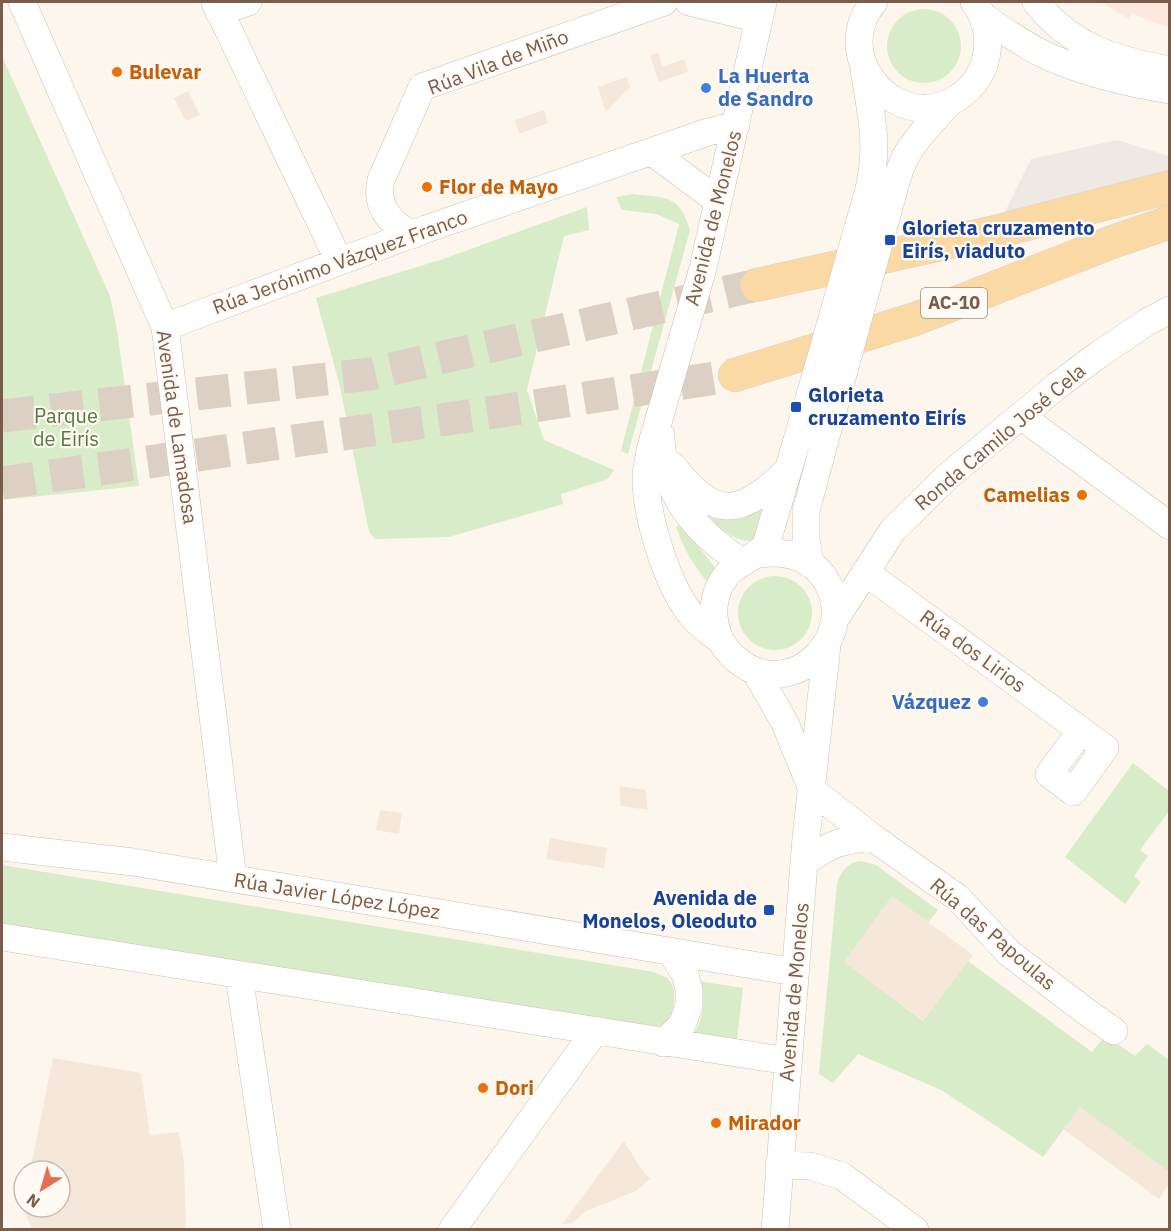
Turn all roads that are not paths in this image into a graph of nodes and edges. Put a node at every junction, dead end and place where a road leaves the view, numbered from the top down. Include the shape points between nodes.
1 (22, 2) edge
2 (248, 2) edge
3 (664, 2) edge
4 (689, 2) edge
5 (874, 2) edge
6 (1036, 2) edge
7 (977, 6) edge
8 (217, 7) edge
9 (761, 10) edge
10 (864, 68) junction
11 (1170, 70) edge
12 (1170, 90) edge
13 (949, 103) junction
14 (736, 125) junction
15 (652, 152) junction
16 (1170, 187) edge
17 (880, 196) junction
18 (718, 201) junction
19 (1170, 222) edge
20 (412, 235) junction
21 (339, 261) junction
22 (757, 285) tunnel mouth
23 (1170, 310) edge
24 (165, 327) junction
25 (735, 375) tunnel mouth
26 (665, 398) junction
27 (1021, 416) junction
28 (815, 426) junction
29 (661, 447) junction
30 (789, 469) junction
31 (1170, 526) edge
32 (750, 558) junction
33 (810, 564) junction
34 (865, 572) junction
35 (835, 619) junction
36 (720, 640) junction
37 (827, 645) junction
38 (755, 670) junction
39 (1081, 731) dead end
40 (813, 791) junction
41 (872, 837) junction
42 (2, 847) edge
43 (805, 862) junction
44 (233, 879) junction
45 (2, 937) edge
46 (671, 952) junction
47 (795, 972) junction
48 (239, 976) junction
49 (595, 1031) junction
50 (1114, 1031) dead end
51 (663, 1043) junction
52 (788, 1061) junction
53 (779, 1165) junction
54 (278, 1230) edge
55 (452, 1230) edge
56 (775, 1230) edge
57 (915, 1230) edge

1 - 24 street, Avenida de Lamadosa
2 - 8 street
3 - 20 street, Rúa Vila de Miño via 422,87 378,191 388,217
4 - 9 street
5 - 10 street via 860,28
6 - 11 street via 1055,24 1088,47
7 - 12 street via 1044,54 1089,72
7 - 13 street via 989,37 987,57 980,76 967,92
8 - 21 street
9 - 14 street, Avenida de Monelos
10 - 13 street via 874,86 909,106 929,108
10 - 17 street
13 - 17 street via 906,155 897,176
14 - 15 street, Rúa Jerónimo Vázquez Franco
14 - 18 street, Avenida de Monelos
15 - 18 street
15 - 20 street, Rúa Jerónimo Vázquez Franco
16 - 22 main road via 995,232
17 - 28 street, bridge
18 - 26 street, Avenida de Monelos
19 - 25 main road, AC-10 via 915,319
20 - 21 street, Rúa Jerónimo Vázquez Franco
21 - 24 street, Rúa Jerónimo Vázquez Franco
23 - 27 street, Ronda Camilo José Cela via 1098,355
24 - 44 street, Avenida de Lamadosa
26 - 29 street, Avenida de Monelos
26 - 36 street, Avenida de Monelos via 646,477 656,536 678,593 694,618
27 - 31 street
27 - 34 street, Ronda Camilo José Cela via 906,516
28 - 30 street
28 - 33 street via 806,511
29 - 30 street via 697,493 716,504 732,507 762,494
29 - 32 street, Avenida de Monelos via 671,484 692,522 723,550
30 - 32 street via 766,544
32 - 33 street via 777,552
32 - 36 street via 730,571 716,596 713,611
33 - 35 street via 830,588
34 - 35 street, Ronda Camilo José Cela
34 - 39 street, Rúa dos Lirios
35 - 37 street
36 - 38 street via 729,653
37 - 38 street via 817,657 795,670 771,674
37 - 40 street, Avenida de Monelos
38 - 40 street, Avenida de Monelos via 785,723
40 - 41 street, Rúa das Papoulas
40 - 43 street, Avenida de Monelos
41 - 43 street via 841,840
41 - 50 street, Rúa das Papoulas via 958,898 1009,953
42 - 44 street, Rúa Javier López López via 133,862
43 - 47 street, Avenida de Monelos
44 - 46 street, Rúa Javier López López
45 - 48 street
46 - 47 street, Rúa Javier López López
46 - 51 street via 685,974 689,1006 682,1025
47 - 52 street, Avenida de Monelos
48 - 49 street
48 - 54 street
49 - 51 street
49 - 55 street
51 - 52 street
52 - 53 street, Avenida de Monelos
53 - 56 street, Avenida de Monelos
53 - 57 street via 810,1166 842,1176

